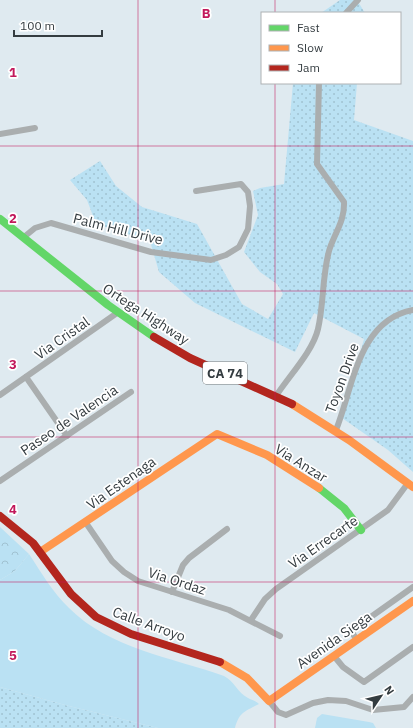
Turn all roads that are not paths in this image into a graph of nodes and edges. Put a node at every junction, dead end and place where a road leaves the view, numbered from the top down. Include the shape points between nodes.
1 (358, 0) edge
2 (347, 12) edge
3 (319, 84) edge
4 (34, 128) dead end
5 (0, 134) edge
6 (196, 191) dead end
7 (0, 219) edge
8 (24, 237) junction
9 (413, 310) edge
10 (117, 313) junction
11 (26, 377) junction
12 (131, 392) dead end
13 (0, 395) edge
14 (276, 396) junction
15 (336, 430) junction
16 (217, 434) joint
17 (67, 436) junction
18 (0, 481) edge
19 (411, 485) edge
20 (0, 516) edge
21 (86, 523) junction
22 (227, 529) dead end
23 (361, 530) junction
24 (40, 552) junction
25 (413, 587) edge
26 (172, 592) junction
27 (413, 601) edge
28 (251, 620) junction
29 (280, 636) dead end
30 (357, 640) junction
31 (413, 647) edge
32 (334, 656) junction
33 (413, 697) edge
34 (269, 701) junction

1 - 2 street
3 - 14 street via 317,164 344,202 344,210 342,223 334,237 326,266 316,334
4 - 5 street
6 - 8 street, Palm Hill Drive via 241,184 248,192 248,229 239,247 210,260 151,252 51,224 35,228
7 - 8 street, Ortega Highway / CA 74
8 - 10 street, Ortega Highway / CA 74
9 - 15 street, Toyon Drive via 389,320 378,328 371,338 356,370
10 - 11 street, Via Cristal
10 - 14 street, Ortega Highway / CA 74 via 178,352
11 - 13 street, Via Cristal
11 - 17 street
12 - 17 street, Paseo de Valencia
14 - 15 street, Ortega Highway / CA 74
15 - 19 street, Ortega Highway / CA 74
16 - 21 street, Via Estenaga
16 - 23 street, Via Anzar via 231,438 288,468 344,509
17 - 18 street, Paseo de Valencia
19 - 23 street, Via Errecarte via 388,510
20 - 24 street, Calle Arroyo via 31,540
21 - 24 street, Via Estenaga
21 - 26 street, Via Ordaz via 112,561 124,572 138,581
22 - 26 street via 189,558 183,565
23 - 28 street, Via Errecarte via 276,588
24 - 34 street, Calle Arroyo via 67,590 95,616 130,634 223,663 240,672
25 - 30 street via 351,631
26 - 28 street, Via Ordaz via 229,610
27 - 30 street, Avenida Siega
28 - 29 street, Via Ordaz
30 - 32 street, Avenida Siega
31 - 32 street via 364,682 342,667
32 - 34 street, Avenida Siega
33 - 34 street via 404,707 373,710 346,701 328,700 313,703 286,715 278,712

